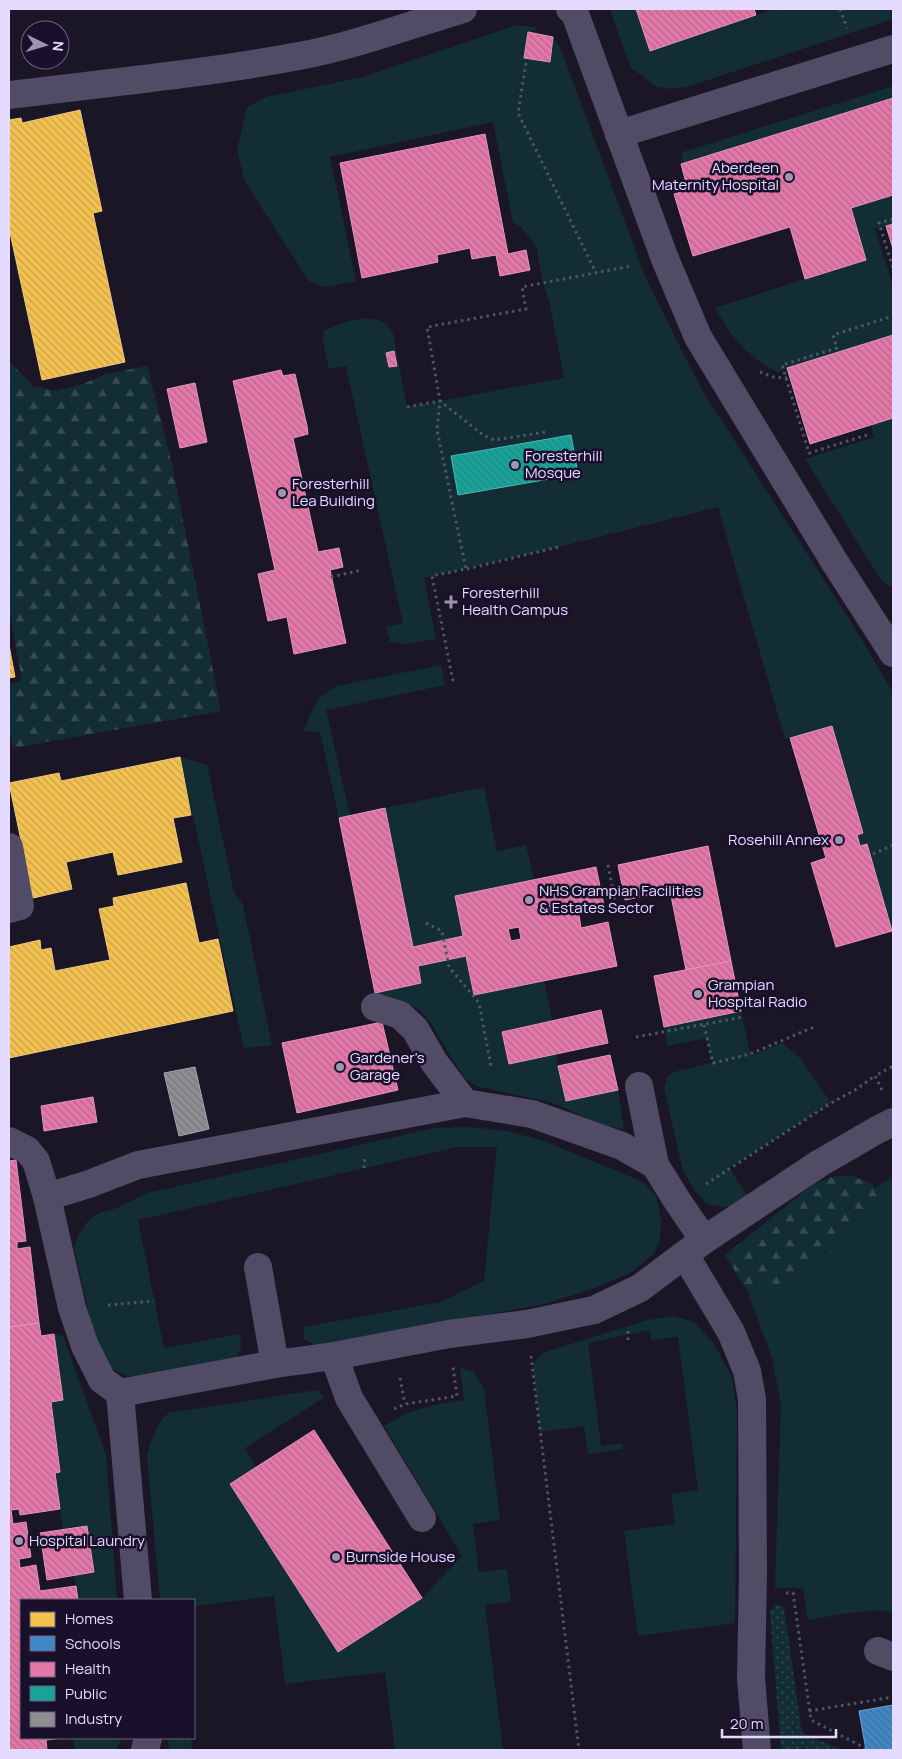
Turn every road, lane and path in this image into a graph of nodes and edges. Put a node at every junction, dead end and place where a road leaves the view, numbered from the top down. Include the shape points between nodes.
1 (463, 9) edge
2 (570, 9) edge
3 (893, 49) edge
4 (526, 63) dead end
5 (9, 95) edge
6 (619, 134) junction
7 (893, 219) edge
8 (619, 268) dead end
9 (893, 268) edge
10 (596, 273) junction
11 (893, 316) edge
12 (440, 401) junction
13 (407, 407) dead end
14 (546, 432) dead end
15 (867, 435) dead end
16 (558, 547) dead end
17 (466, 569) junction
18 (362, 570) dead end
19 (331, 577) dead end
20 (893, 654) edge
21 (454, 681) dead end
22 (893, 845) edge
23 (9, 847) edge
24 (873, 854) dead end
25 (608, 865) dead end
26 (615, 902) dead end
27 (9, 909) edge
28 (426, 923) dead end
29 (375, 1007) dead end
30 (743, 1017) dead end
31 (704, 1024) junction
32 (814, 1026) dead end
33 (636, 1037) dead end
34 (491, 1066) dead end
35 (893, 1066) edge
36 (875, 1076) junction
37 (639, 1086) dead end
38 (883, 1092) dead end
39 (465, 1103) junction
40 (893, 1122) edge
41 (9, 1141) edge
42 (655, 1165) junction
43 (47, 1197) junction
44 (678, 1202) junction
45 (695, 1247) junction
46 (258, 1268) dead end
47 (154, 1301) dead end
48 (72, 1308) junction
49 (527, 1324) junction
50 (449, 1334) junction
51 (334, 1356) junction
52 (275, 1364) junction
53 (120, 1393) junction
54 (366, 1424) junction
55 (422, 1518) dead end
56 (752, 1593) junction
57 (138, 1599) edge
58 (893, 1697) edge
59 (809, 1711) junction
60 (865, 1748) dead end
61 (579, 1750) edge
62 (757, 1750) edge

1 - 5 street via 300,56
2 - 6 street via 574,11
3 - 6 street
4 - 10 path via 518,113
6 - 20 street via 665,259 698,336
7 - 9 path via 879,223
8 - 10 path
10 - 12 path via 522,287 526,309 427,327
11 - 15 path via 833,335 837,348 782,365 810,452
12 - 13 path
12 - 14 path via 483,436 494,440
12 - 17 path via 437,430
16 - 17 path
17 - 21 path via 432,576
18 - 19 path
22 - 24 path
23 - 27 street via 20,906
25 - 26 path
28 - 34 path via 442,931 449,968 479,1004
29 - 39 street via 400,1015 415,1029 434,1062
30 - 31 path
31 - 32 path via 713,1063 750,1054
31 - 33 path
35 - 36 path
36 - 38 path
36 - 44 path
37 - 42 street
39 - 42 street via 532,1114 622,1146
39 - 43 street via 138,1165
40 - 45 street via 820,1164
41 - 43 street via 27,1150 36,1161
42 - 44 street
43 - 48 street
44 - 45 street
45 - 49 street via 640,1288 594,1310
45 - 56 street via 747,1371 752,1399
46 - 52 street
47 - 48 path
48 - 53 street via 85,1346 102,1380
49 - 50 street
49 - 61 path
50 - 51 street
50 - 54 path via 457,1396 405,1404
51 - 52 street
51 - 54 street via 349,1398
52 - 53 street
53 - 57 street
54 - 55 street
56 - 59 path via 793,1593
56 - 62 street via 751,1678
58 - 59 path
59 - 60 path via 811,1720

